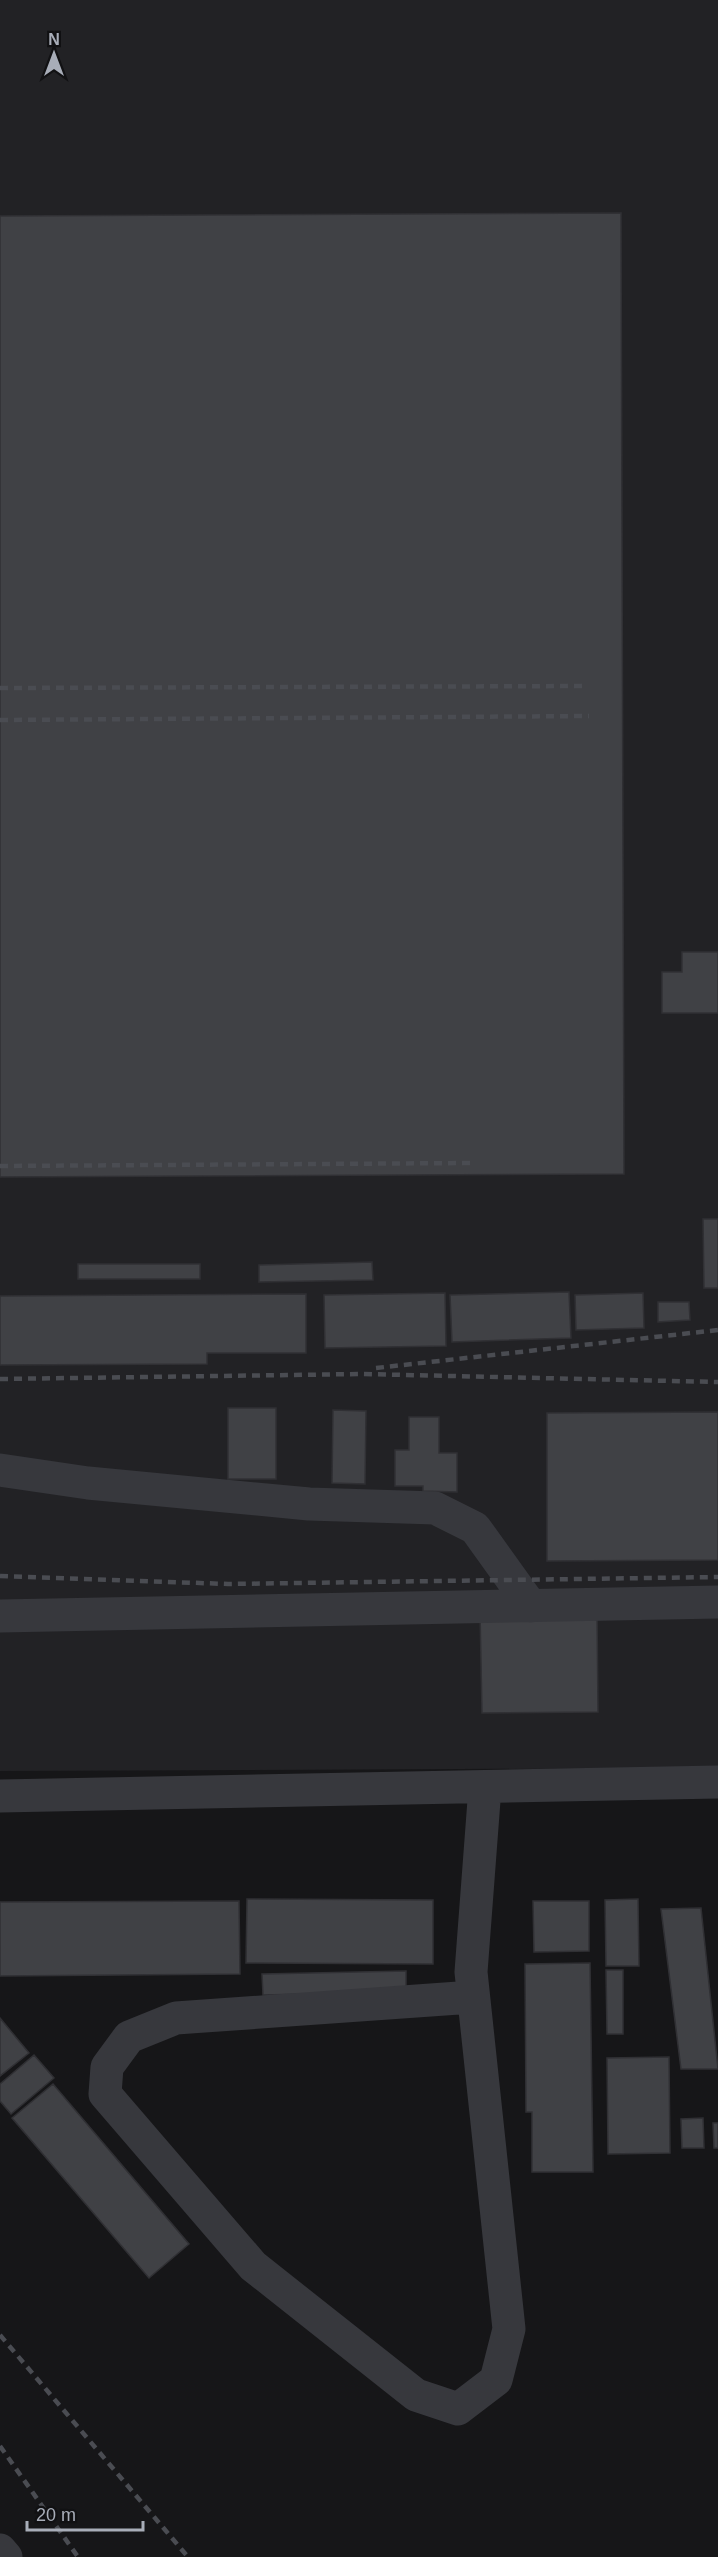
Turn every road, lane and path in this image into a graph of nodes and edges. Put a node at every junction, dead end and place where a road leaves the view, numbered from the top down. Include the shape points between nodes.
1 (0, 1470) edge
2 (718, 1602) edge
3 (531, 1606) junction
4 (0, 1616) edge
5 (718, 1782) edge
6 (485, 1787) junction
7 (0, 1796) edge
8 (473, 1997) junction
9 (0, 2550) edge
10 (6, 2557) edge

1 - 3 street via 309,1504 435,1508 475,1528
2 - 3 street
3 - 4 street
5 - 6 street
6 - 7 street
6 - 8 street via 471,1972
8 - 8 street via 509,2329 496,2380 458,2409 416,2395 253,2266 105,2094 107,2067 129,2037 176,2018
9 - 10 street

